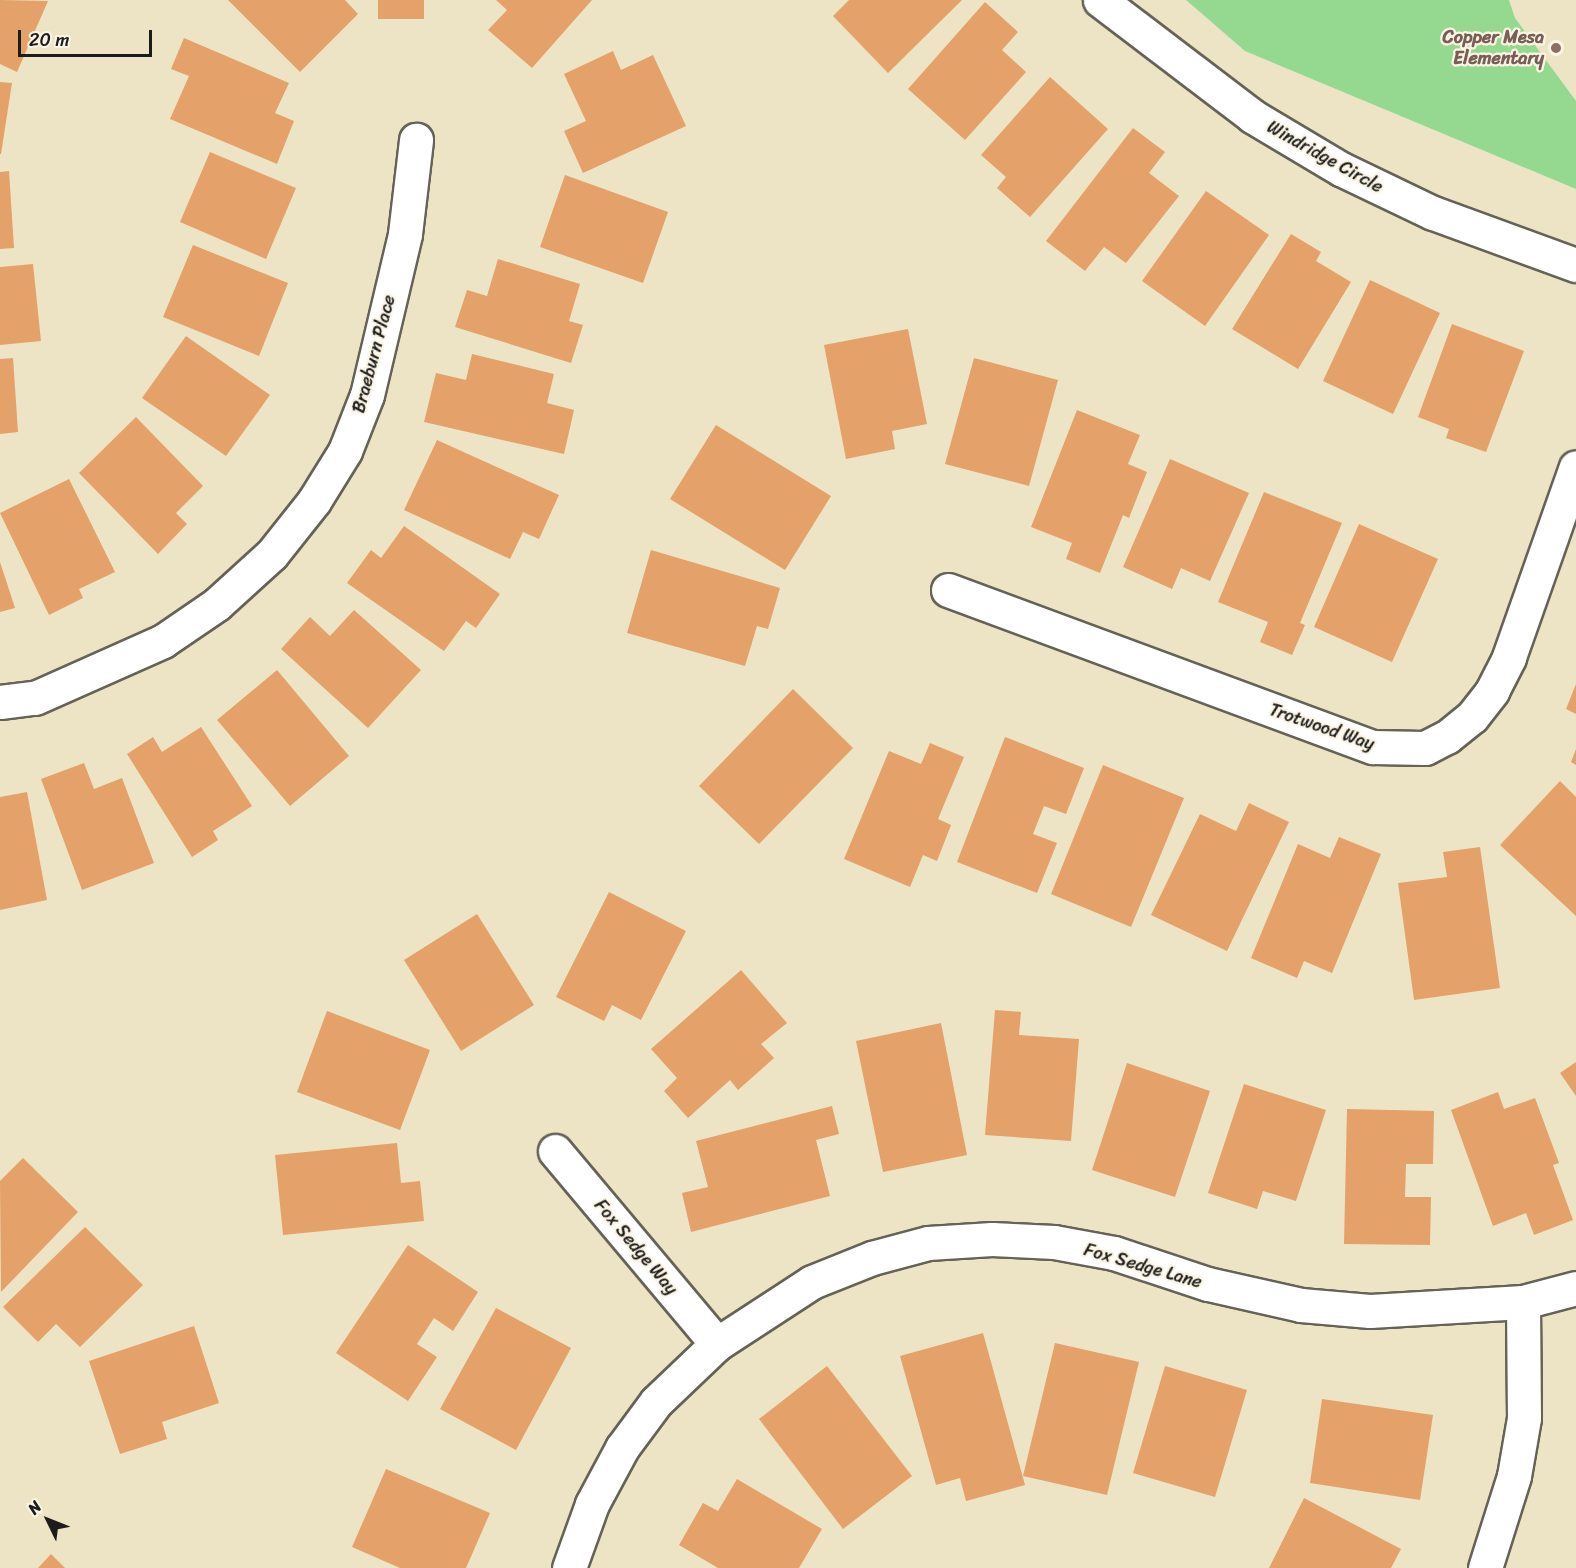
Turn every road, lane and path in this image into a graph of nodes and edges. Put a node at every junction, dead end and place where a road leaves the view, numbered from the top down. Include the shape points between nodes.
1 (1100, 0) edge
2 (416, 140) dead end
3 (1576, 266) edge
4 (1576, 467) edge
5 (948, 590) dead end
6 (0, 702) edge
7 (555, 1150) dead end
8 (1576, 1288) edge
9 (1523, 1302) junction
10 (717, 1344) junction
11 (569, 1568) edge
12 (1485, 1568) edge

1 - 3 street, Windridge Circle via 1252,116 1341,169 1433,213
2 - 6 street, Braeburn Place via 405,234 367,396 345,451 314,501 272,554 218,604 163,641 35,698
4 - 5 street, Trotwood Way via 1509,657 1492,691 1472,717 1425,748 1373,747
7 - 10 street, Fox Sedge Way
8 - 9 street, Fox Sedge Lane
9 - 10 street, Fox Sedge Lane via 1370,1311 1301,1305 1208,1284 1114,1253 1054,1242 992,1239 928,1243 872,1258 812,1282
9 - 12 street via 1524,1418 1514,1476
10 - 11 street, Fox Sedge Lane via 656,1402 622,1448 592,1504

